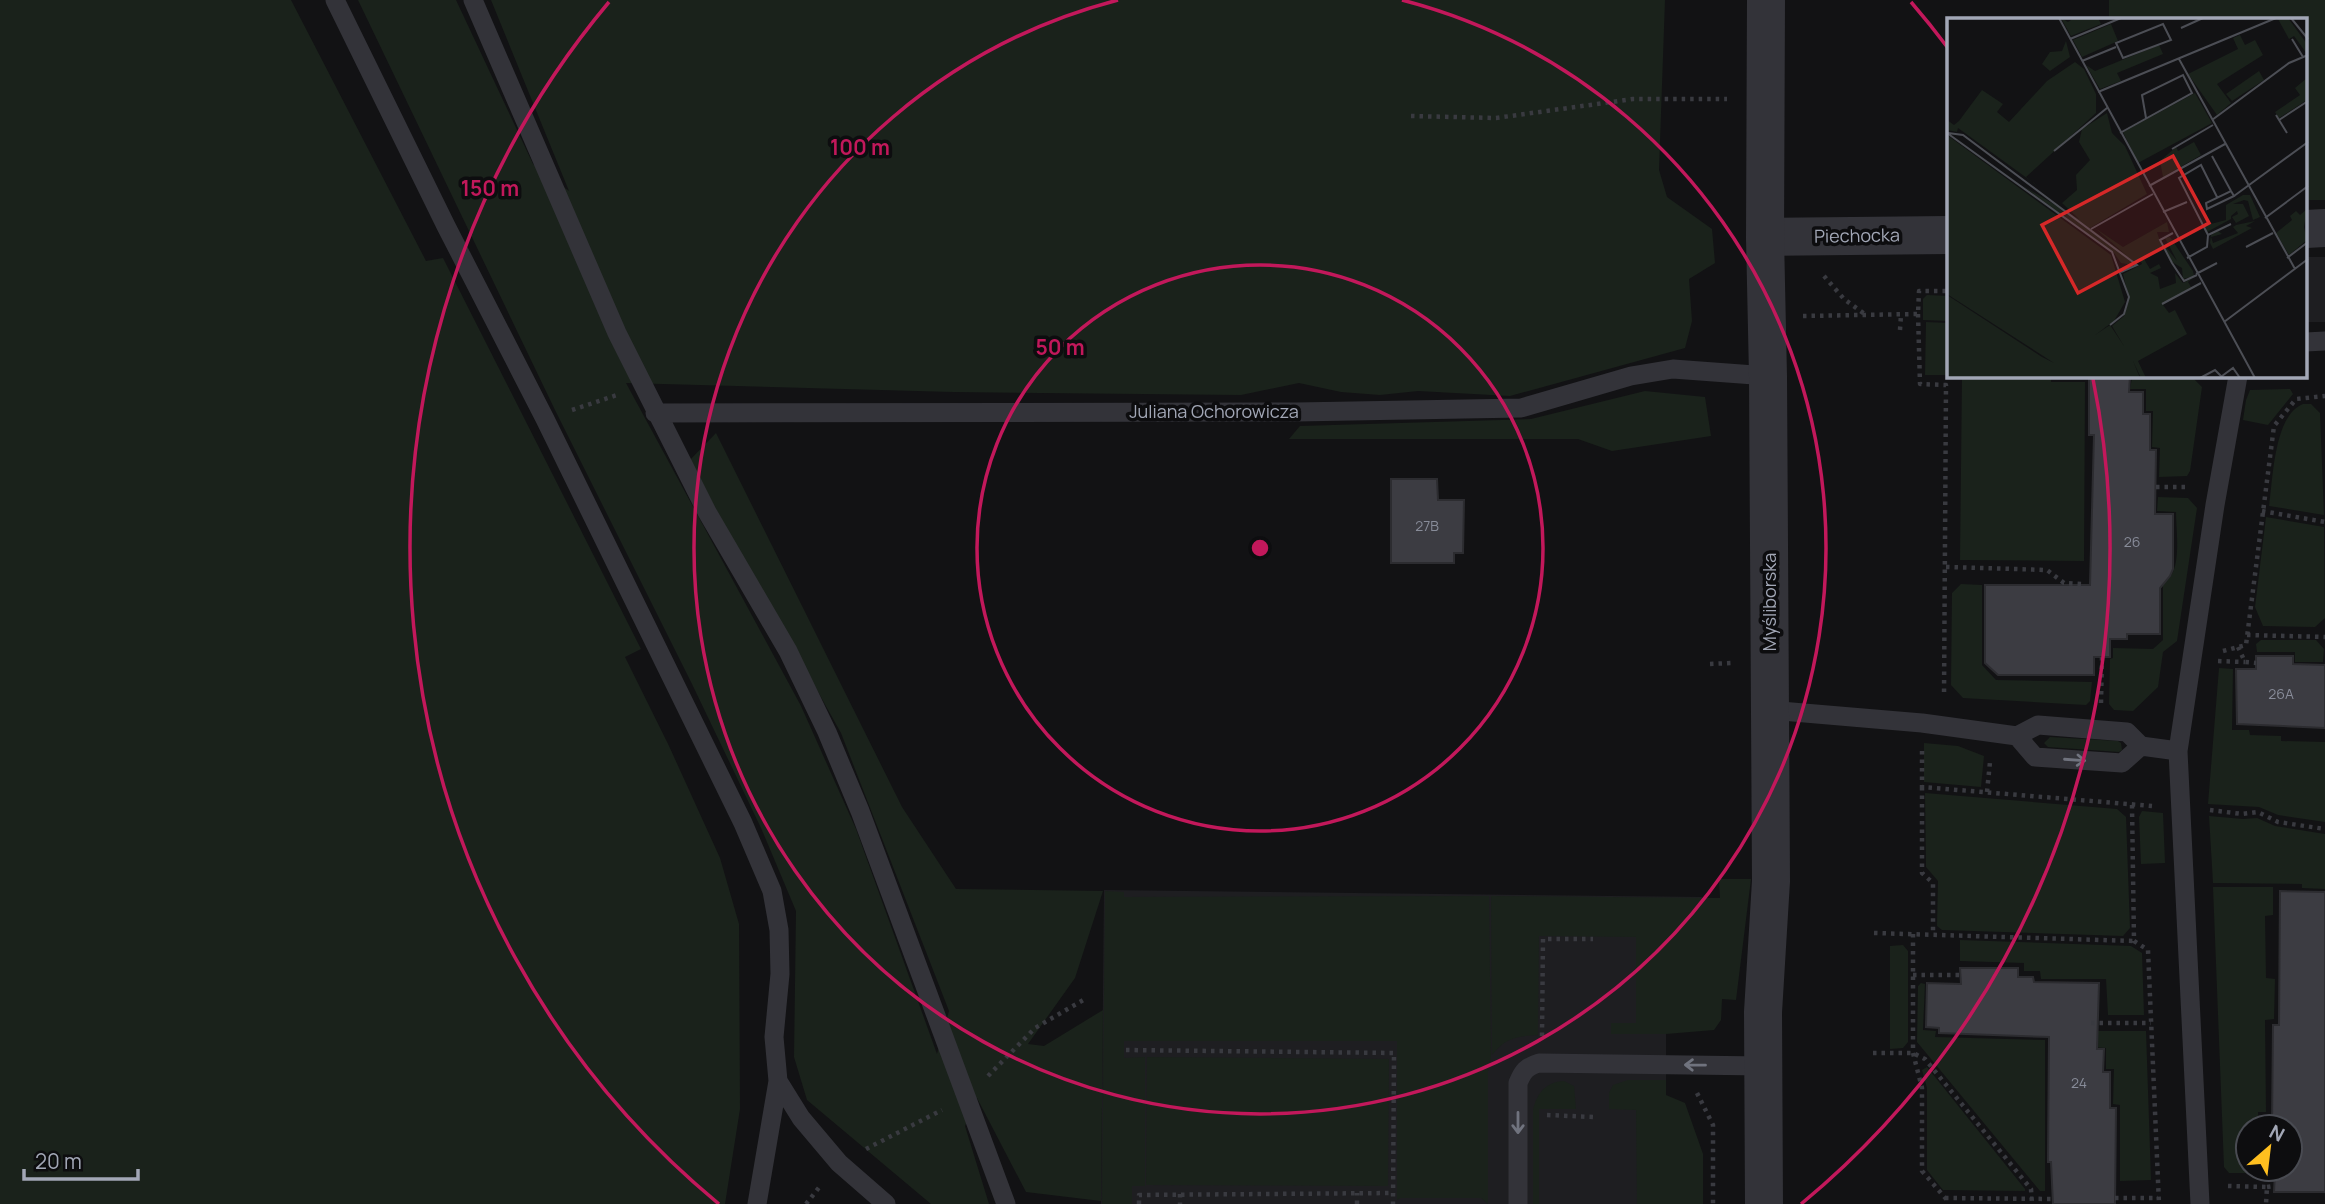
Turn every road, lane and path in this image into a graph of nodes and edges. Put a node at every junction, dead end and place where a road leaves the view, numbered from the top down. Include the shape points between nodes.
1 (335, 0) edge
2 (473, 0) edge
3 (1766, 0) edge
4 (1766, 99) junction
5 (1411, 116) dead end
6 (1947, 235) edge
7 (1781, 237) junction
8 (1947, 291) edge
9 (1900, 314) junction
10 (1918, 314) junction
11 (1867, 315) junction
12 (1801, 316) dead end
13 (1900, 330) dead end
14 (1768, 376) junction
15 (2238, 378) edge
16 (643, 387) junction
17 (2325, 396) edge
18 (656, 413) junction
19 (545, 419) junction
20 (2194, 486) dead end
21 (2156, 487) dead end
22 (2262, 511) junction
23 (2325, 522) edge
24 (1946, 567) junction
25 (2082, 584) dead end
26 (2247, 635) junction
27 (2325, 637) edge
28 (2237, 647) junction
29 (2218, 653) dead end
30 (2102, 657) dead end
31 (2217, 661) dead end
32 (2245, 662) junction
33 (2256, 663) dead end
34 (1944, 705) dead end
35 (2101, 705) dead end
36 (1769, 710) junction
37 (1922, 723) junction
38 (2017, 736) junction
39 (2141, 746) junction
40 (2178, 751) junction
41 (1922, 787) junction
42 (2132, 805) junction
43 (2181, 808) junction
44 (2325, 829) edge
45 (1874, 933) dead end
46 (1913, 934) junction
47 (1933, 934) junction
48 (1593, 939) dead end
49 (2134, 941) junction
50 (1913, 975) junction
51 (1960, 975) dead end
52 (1085, 999) dead end
53 (2091, 1023) dead end
54 (2151, 1023) junction
55 (1542, 1041) dead end
56 (1126, 1050) dead end
57 (1873, 1053) dead end
58 (1913, 1053) junction
59 (1763, 1066) junction
60 (778, 1081) junction
61 (965, 1098) junction
62 (1544, 1115) dead end
63 (1593, 1117) dead end
64 (839, 1163) junction
65 (2220, 1186) dead end
66 (2267, 1186) junction
67 (2274, 1186) dead end
68 (1393, 1192) junction
69 (1357, 1193) junction
70 (1180, 1194) junction
71 (1945, 1198) junction
72 (2115, 1198) dead end
73 (2052, 1199) dead end
74 (2032, 1201) edge
75 (2158, 1201) edge
76 (757, 1204) edge
77 (886, 1204) edge
78 (1006, 1204) edge
79 (1139, 1204) edge
80 (1180, 1204) edge
81 (1357, 1204) edge
82 (1393, 1204) edge
83 (1518, 1204) edge
84 (1763, 1204) edge
85 (1947, 1204) edge
86 (2200, 1204) edge
87 (2266, 1204) edge

1 - 19 lane
2 - 16 lane
3 - 4 street, Myśliborska
4 - 5 path via 1633,99 1496,118
4 - 7 street, Myśliborska
6 - 7 street, Piechocka
7 - 11 path via 1844,299
7 - 14 street, Myśliborska
8 - 10 path via 1919,290
9 - 10 path
9 - 11 path
9 - 13 path
10 - 24 path via 1920,384 1946,385
11 - 12 path
14 - 18 lane, Juliana Ochorowicza via 1673,369 1631,376 1521,408
14 - 36 street, Myśliborska
15 - 40 lane
16 - 18 lane
16 - 19 path
17 - 22 path via 2296,399 2274,426
18 - 61 lane via 827,732
19 - 60 lane via 772,891 779,929 774,1037
20 - 21 path
22 - 23 path
22 - 26 path
24 - 25 path via 2047,570 2064,583
24 - 34 path
26 - 27 path
26 - 28 path via 2246,645
28 - 29 path
28 - 32 path
30 - 35 path
31 - 32 path
32 - 33 path
36 - 37 lane
36 - 59 street, Myśliborska via 1771,881
37 - 38 lane
37 - 41 path
38 - 39 lane via 2038,725 2127,732
38 -> 39 lane via 2035,757 2122,763
39 - 40 lane
40 - 43 lane
41 - 42 path
41 - 47 path via 1922,873 1933,883
42 - 43 path
42 - 49 path
43 - 44 path via 2258,812 2277,822
43 - 86 lane
45 - 46 path
46 - 47 path
46 - 50 path
47 - 49 path
48 - 55 path via 1544,939
49 - 54 path via 2148,950
50 - 51 path
50 - 58 path
52 - 61 path via 1035,1028
53 - 54 path
54 - 75 path
56 - 68 path via 1394,1053
57 - 58 path
58 - 71 path via 1922,1088 1922,1171
58 - 74 path via 1925,1059 2031,1189
59 -> 83 lane via 1529,1066 1518,1083
59 - 84 street, Myśliborska
60 - 64 lane via 801,1118
60 - 76 lane
61 - 64 path
61 - 78 lane
62 - 63 path
64 - 77 lane
65 - 66 path
66 - 67 path
66 - 87 path
68 - 69 path
68 - 82 path
69 - 70 path
69 - 81 path
70 - 79 path via 1139,1195
70 - 80 path
71 - 74 path
71 - 85 path
72 - 75 path
73 - 74 path

